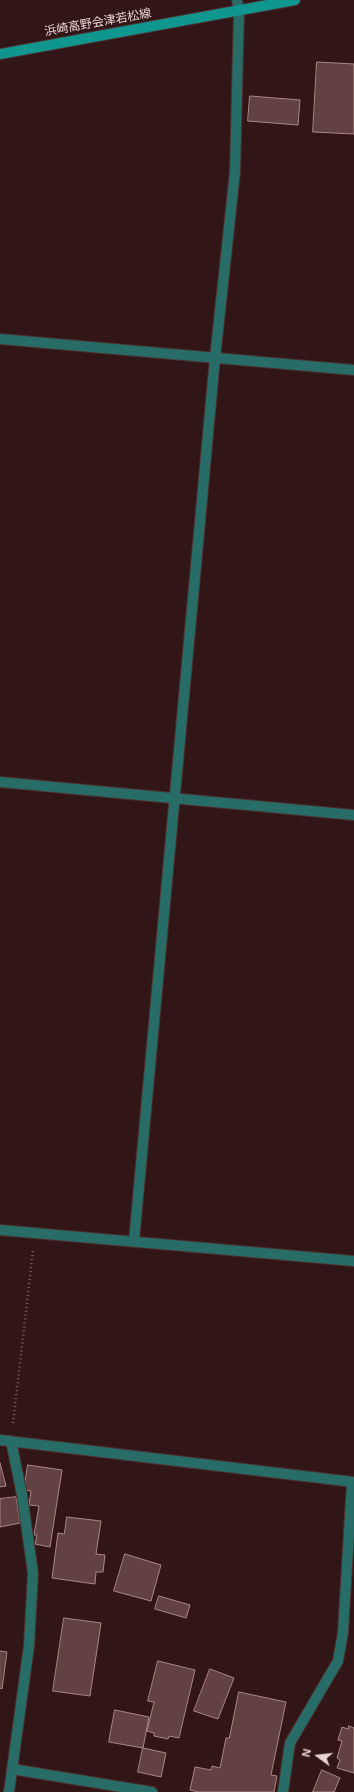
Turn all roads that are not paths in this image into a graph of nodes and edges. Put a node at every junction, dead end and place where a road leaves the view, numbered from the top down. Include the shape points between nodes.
1 (237, 0) edge
2 (295, 0) edge
3 (239, 10) junction
4 (0, 54) edge
5 (0, 339) edge
6 (215, 358) junction
7 (354, 370) edge
8 (0, 782) edge
9 (176, 799) junction
10 (354, 815) edge
11 (0, 1230) edge
12 (134, 1241) junction
13 (354, 1261) edge
14 (0, 1440) edge
15 (11, 1441) junction
16 (353, 1482) edge
17 (12, 1769) junction
18 (9, 1792) edge
19 (152, 1792) edge
20 (283, 1792) edge

1 - 3 street
2 - 3 main road, 浜崎高野会津若松線
3 - 4 main road, 浜崎高野会津若松線
3 - 6 street via 235,172
5 - 6 street
6 - 7 street
6 - 9 street
8 - 9 street
9 - 10 street
9 - 12 street
11 - 12 street
12 - 13 street
14 - 15 street
15 - 16 street
15 - 17 street via 33,1573 29,1646
16 - 20 street via 343,1632 338,1661 290,1743
17 - 18 street
17 - 19 street

